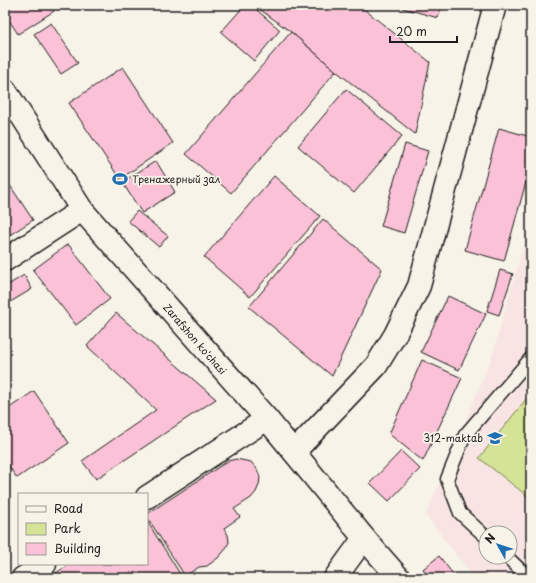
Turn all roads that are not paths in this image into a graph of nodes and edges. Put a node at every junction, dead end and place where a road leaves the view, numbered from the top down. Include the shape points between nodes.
1 (495, 5) edge
2 (5, 90) edge
3 (82, 210) junction
4 (5, 260) edge
5 (531, 358) edge
6 (267, 419) junction
7 (294, 452) junction
8 (148, 496) edge
9 (478, 529) edge
10 (364, 538) junction
11 (43, 565) edge
12 (515, 565) edge
13 (23, 578) edge
14 (335, 578) edge
15 (399, 578) edge
16 (528, 578) edge

1 - 7 street via 420,286 376,366
2 - 3 street, Zarafshon ko'chasi
3 - 4 street
3 - 6 street, Zarafshon ko'chasi
5 - 9 lane via 464,435 447,480 460,512
6 - 7 street, Zarafshon ko'chasi
6 - 8 street
7 - 10 street, Zarafshon ko'chasi
10 - 14 street
10 - 15 street, Zarafshon ko'chasi
11 - 13 street
12 - 16 lane

